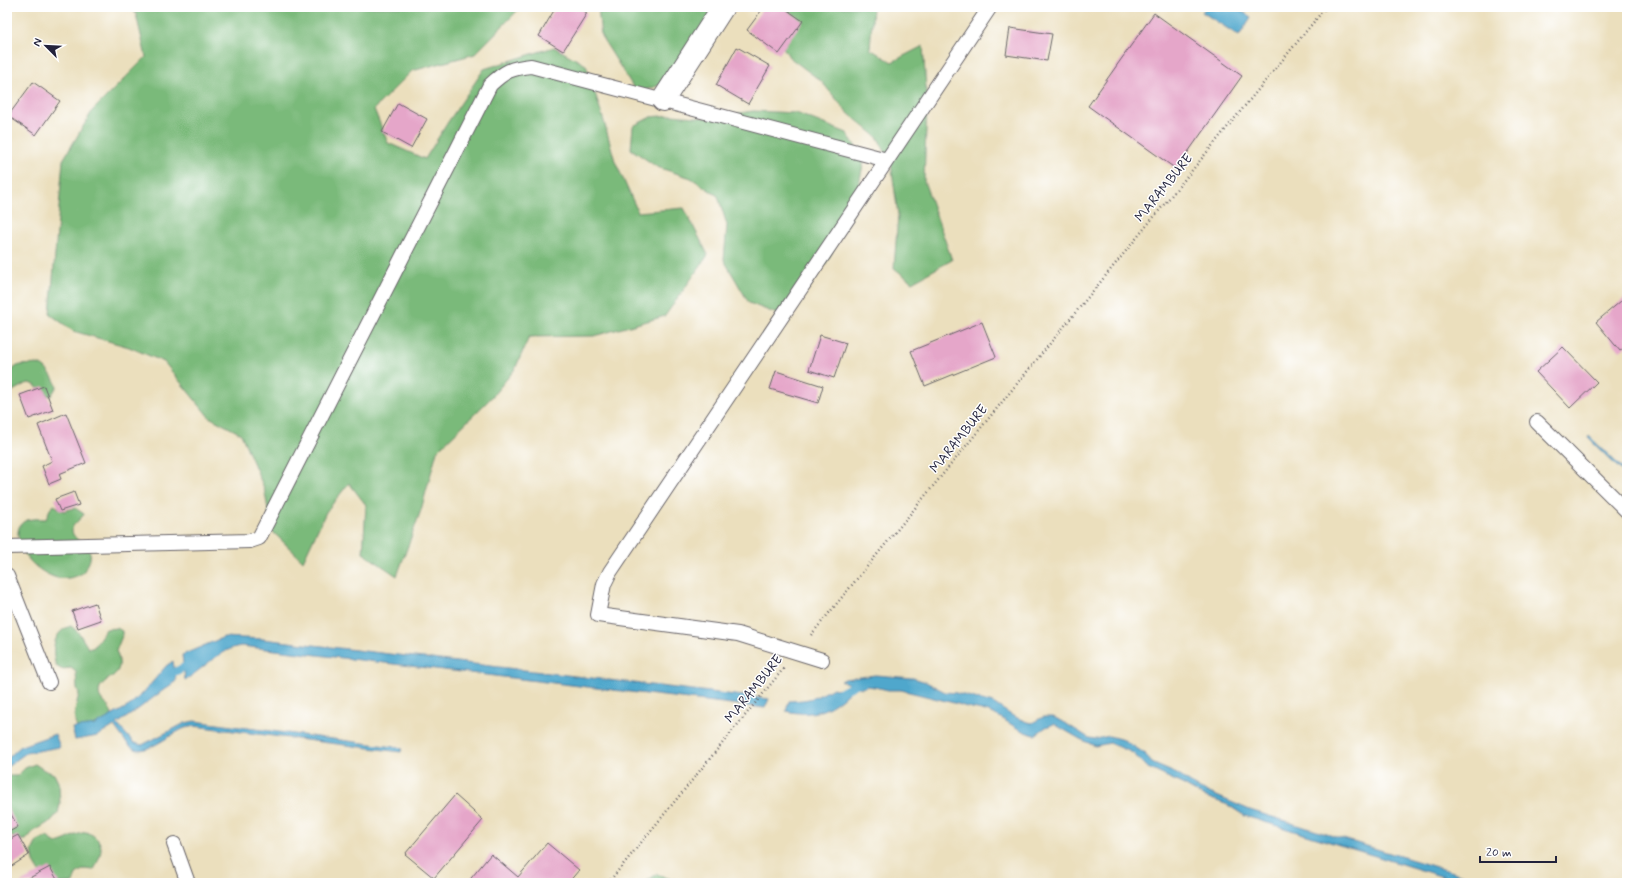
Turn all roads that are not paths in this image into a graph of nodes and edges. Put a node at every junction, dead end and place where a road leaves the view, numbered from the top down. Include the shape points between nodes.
1 (724, 7) edge
2 (990, 7) edge
3 (663, 100) junction
4 (887, 160) junction
5 (1537, 422) dead end
6 (1627, 511) edge
7 (7, 547) edge
8 (7, 576) edge
9 (822, 660) dead end
10 (49, 682) dead end
11 (174, 844) dead end
12 (188, 883) edge

1 - 3 street
2 - 4 lane
3 - 4 lane
3 - 7 lane via 531,66 514,68 501,74 490,85 259,538 250,541
4 - 9 lane via 610,572 604,584 598,615 738,634
5 - 6 lane
8 - 10 lane
11 - 12 lane

